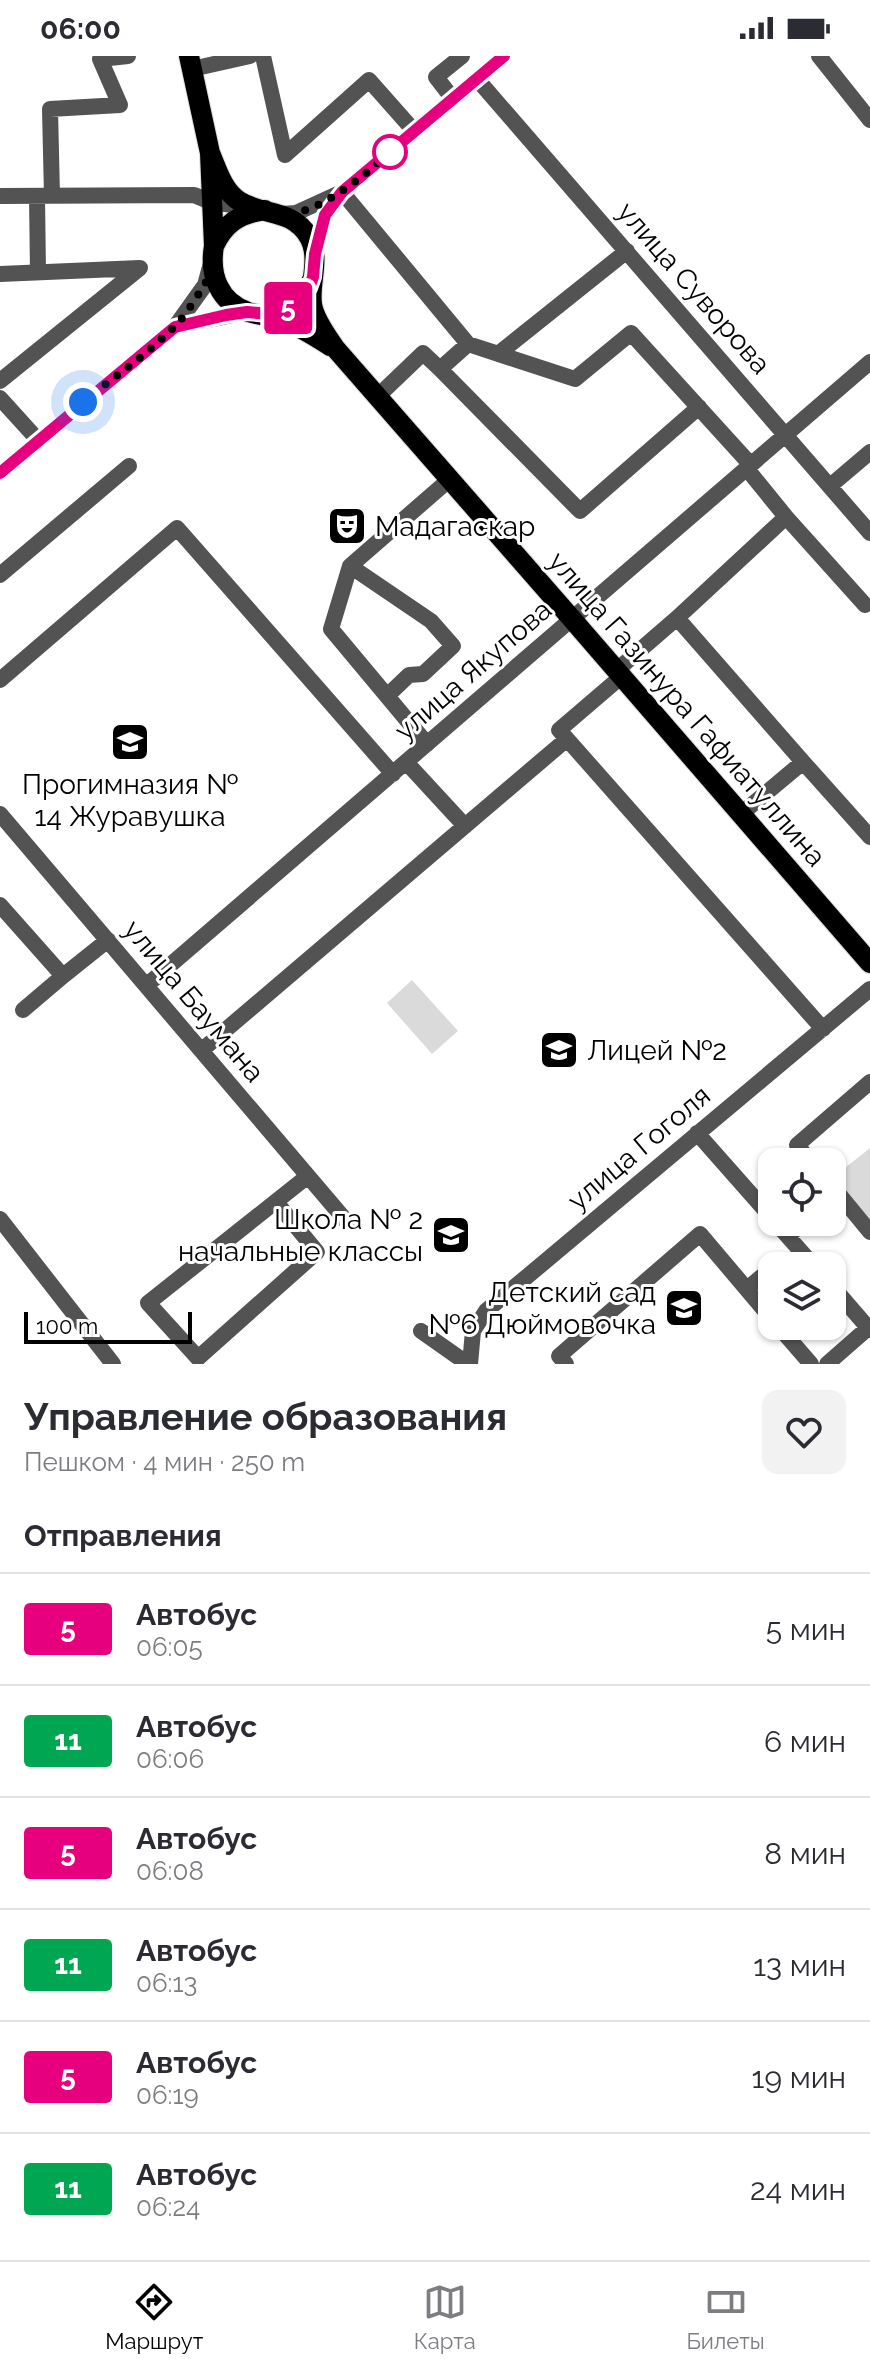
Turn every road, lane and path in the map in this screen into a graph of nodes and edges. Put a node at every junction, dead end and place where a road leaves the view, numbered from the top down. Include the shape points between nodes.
1 (128, 56) edge
2 (250, 56) edge
3 (263, 56) edge
4 (462, 56) edge
5 (469, 56) edge
6 (504, 56) edge
7 (819, 56) edge
8 (191, 62) edge
9 (480, 76) junction
10 (453, 99) junction
11 (870, 120) edge
12 (415, 132) junction
13 (210, 153) junction
14 (342, 192) junction
15 (0, 196) edge
16 (45, 196) junction
17 (211, 202) junction
18 (273, 212) junction
19 (627, 251) junction
20 (212, 254) junction
21 (315, 254) junction
22 (38, 272) junction
23 (0, 274) edge
24 (313, 277) junction
25 (252, 313) junction
26 (175, 327) junction
27 (468, 344) junction
28 (335, 348) junction
29 (498, 354) junction
30 (870, 362) edge
31 (440, 369) junction
32 (0, 381) edge
33 (377, 397) junction
34 (0, 398) edge
35 (699, 407) junction
36 (786, 435) junction
37 (38, 440) junction
38 (870, 452) edge
39 (129, 466) dead end
40 (749, 467) junction
41 (0, 473) edge
42 (450, 479) junction
43 (830, 486) junction
44 (786, 517) junction
45 (870, 533) edge
46 (350, 566) junction
47 (0, 575) edge
48 (865, 605) dead end
49 (677, 618) junction
50 (572, 619) junction
51 (619, 673) junction
52 (0, 680) edge
53 (387, 696) junction
54 (567, 739) junction
55 (427, 744) junction
56 (406, 762) junction
57 (803, 762) junction
58 (393, 774) junction
59 (0, 814) edge
60 (741, 814) junction
61 (465, 826) junction
62 (870, 837) edge
63 (0, 905) edge
64 (108, 940) junction
65 (870, 963) edge
66 (63, 976) junction
67 (147, 985) junction
68 (870, 989) edge
69 (23, 1010) dead end
70 (823, 1029) junction
71 (202, 1050) junction
72 (870, 1082) edge
73 (697, 1133) junction
74 (799, 1148) edge
75 (308, 1176) junction
76 (276, 1202) junction
77 (758, 1202) edge
78 (846, 1205) edge
79 (0, 1219) edge
80 (347, 1222) dead end
81 (870, 1232) edge
82 (788, 1236) edge
83 (795, 1236) edge
84 (792, 1241) junction
85 (784, 1252) edge
86 (802, 1252) edge
87 (758, 1280) edge
88 (747, 1289) junction
89 (758, 1302) edge
90 (846, 1302) edge
91 (869, 1329) edge
92 (421, 1331) dead end
93 (790, 1340) edge
94 (113, 1364) edge
95 (469, 1364) edge
96 (566, 1364) edge
97 (811, 1364) edge
98 (827, 1364) edge

1 - 16 street via 100,59 120,105 50,109
2 - 8 street
3 - 12 street via 285,155 369,80
4 - 10 street via 436,77
5 - 9 street, улица Суворова
6 - 9 street
7 - 11 street
8 - 13 main road
9 - 10 street
9 - 19 street, улица Суворова
10 - 12 street
12 - 14 street
13 - 17 main road
13 - 18 main road via 226,189 239,201
14 - 18 street via 296,213
14 - 21 street via 325,215
14 - 27 street
15 - 16 street
16 - 17 street via 194,195
16 - 22 street
17 - 18 street
17 - 20 main road
18 - 20 main road via 233,220
18 - 21 main road via 297,223
19 - 29 street
19 - 36 street, улица Суворова
20 - 25 main road via 221,293
20 - 26 street via 205,285
21 - 24 main road
22 - 23 street
22 - 32 street via 140,268
24 - 25 main road via 292,305
24 - 28 main road via 312,306
25 - 26 street
25 - 28 main road via 281,320
26 - 37 street
27 - 29 street
27 - 31 street
28 - 33 main road, улица Газинура Гафиатуллина
29 - 35 street via 575,379 631,333
30 - 36 street, улица Якупова
31 - 33 street via 423,353
31 - 35 street via 580,511
33 - 42 main road, улица Газинура Гафиатуллина
34 - 37 street
35 - 40 street
36 - 40 street, улица Якупова
36 - 43 street, улица Суворова
37 - 41 street
38 - 43 street
39 - 47 street
40 - 44 street
40 - 50 street, улица Якупова
42 - 46 street
42 - 50 main road, улица Газинура Гафиатуллина
43 - 45 street, улица Суворова
44 - 48 street
44 - 49 street
46 - 53 street via 331,629
46 - 53 street via 431,621 453,646 423,674 409,675
49 - 51 street
49 - 57 street
50 - 51 main road, улица Газинура Гафиатуллина
50 - 55 street, улица Якупова
51 - 54 street via 559,730
51 - 60 main road, улица Газинура Гафиатуллина
52 - 58 street via 177,528
53 - 55 street
54 - 61 street
54 - 70 street
55 - 56 street, улица Якупова
56 - 58 street, улица Якупова
56 - 61 street
57 - 60 street
57 - 62 street
58 - 67 street, улица Якупова
59 - 64 street, улица Баумана
60 - 65 main road, улица Газинура Гафиатуллина
61 - 71 street
63 - 66 street
64 - 66 street
64 - 67 street, улица Баумана
66 - 69 street
67 - 71 street, улица Баумана
68 - 70 street, улица Гоголя
70 - 73 street, улица Гоголя
71 - 75 street, улица Баумана
72 - 74 street
73 - 77 street
73 - 95 street, улица Гоголя via 486,1311 473,1331
75 - 76 street
75 - 80 street, улица Баумана
76 - 76 street via 317,1252 198,1358 148,1303
78 - 81 street
79 - 94 street
82 - 84 street
83 - 84 street
84 - 85 street
84 - 86 street
87 - 88 street
88 - 89 street
88 - 96 street via 700,1234 559,1356
90 - 91 street
91 - 98 street
92 - 95 street
93 - 97 street

